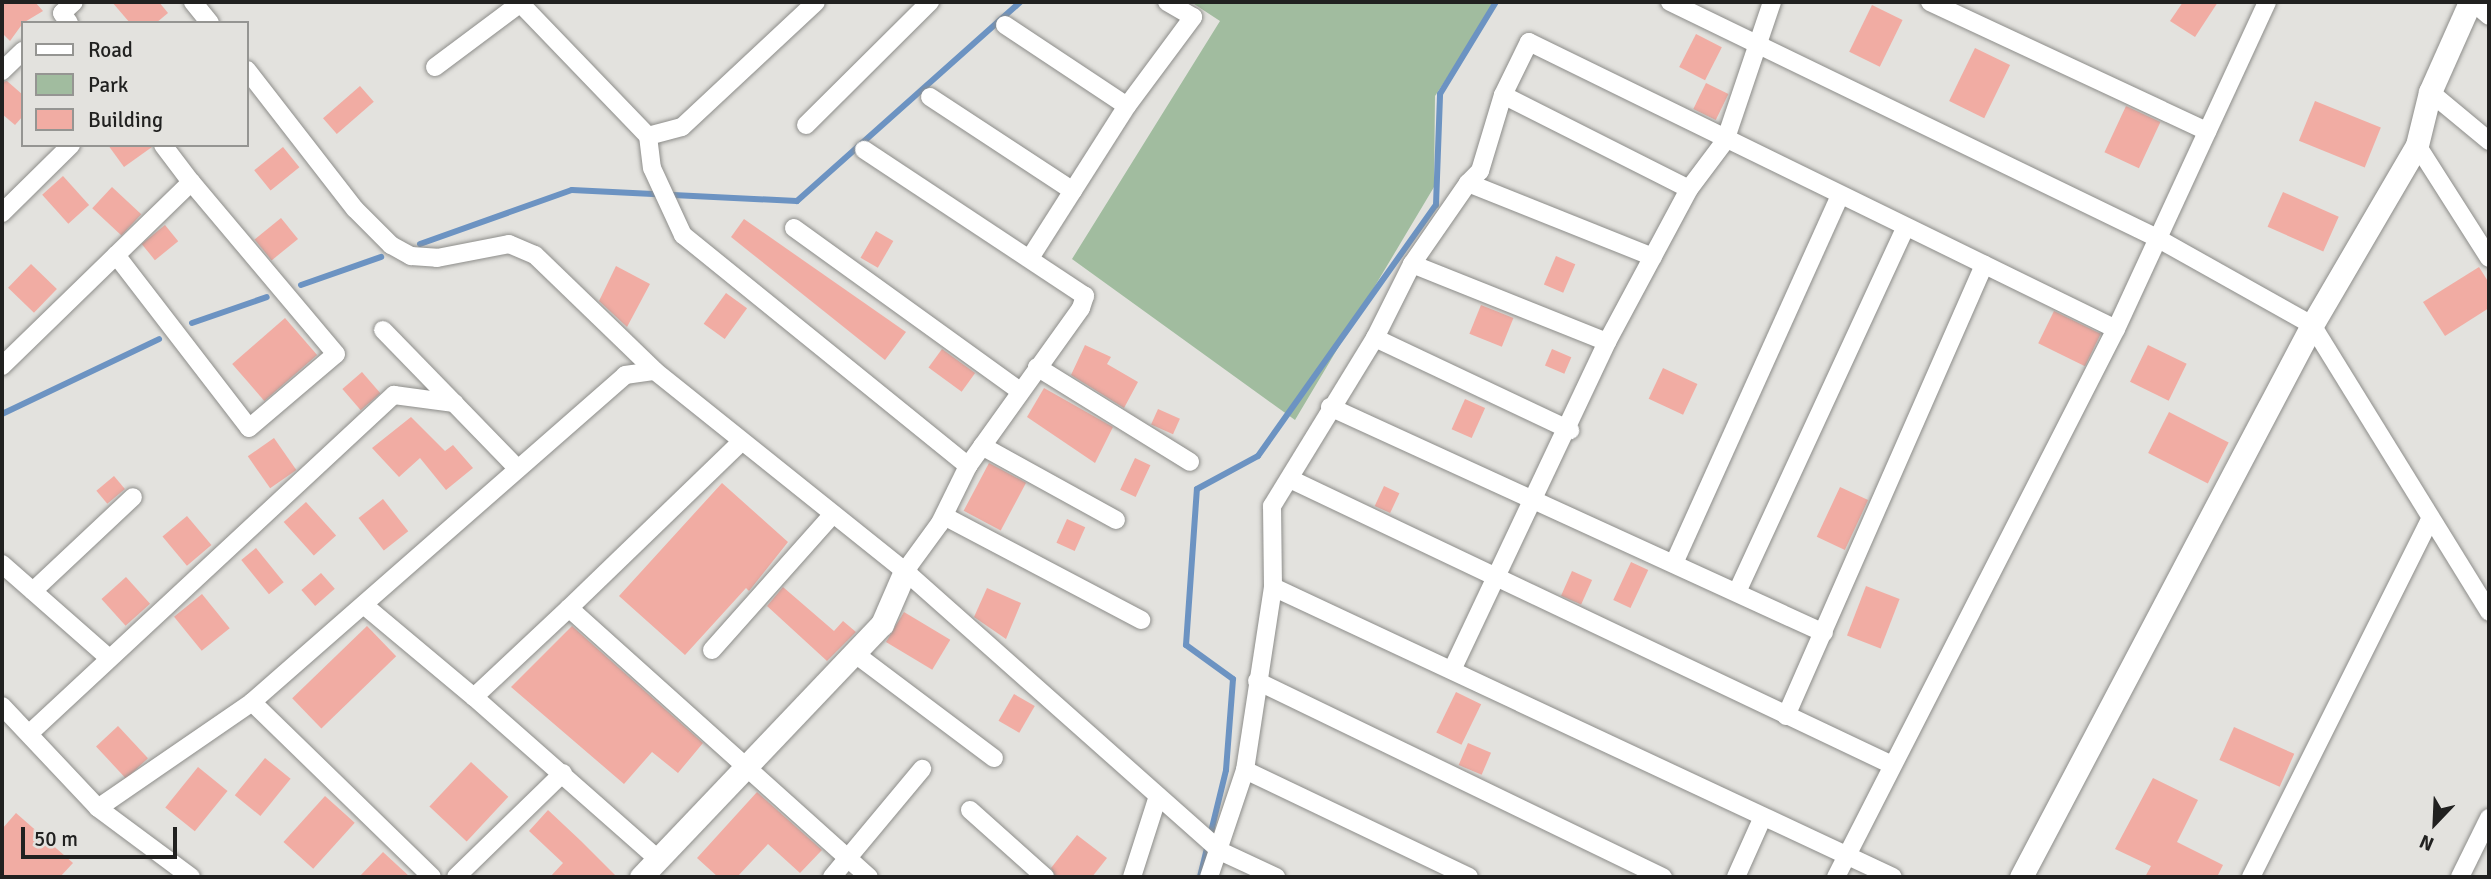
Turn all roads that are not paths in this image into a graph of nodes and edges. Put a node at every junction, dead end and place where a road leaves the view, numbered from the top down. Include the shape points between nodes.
1 (193, 2) edge
2 (521, 2) edge
3 (816, 2) edge
4 (930, 2) edge
5 (1167, 2) edge
6 (1670, 2) edge
7 (1772, 2) edge
8 (1930, 2) edge
9 (2267, 2) edge
10 (2472, 2) edge
11 (2489, 16) edge
12 (208, 21) edge
13 (1005, 26) dead end
14 (1753, 47) junction
15 (21, 53) edge
16 (435, 67) dead end
17 (2, 71) edge
18 (248, 71) edge
19 (2430, 92) junction
20 (1503, 95) junction
21 (930, 97) dead end
22 (1127, 106) junction
23 (806, 125) dead end
24 (2207, 131) junction
25 (648, 136) junction
26 (1725, 141) junction
27 (2489, 141) edge
28 (2417, 145) junction
29 (69, 147) edge
30 (165, 147) edge
31 (864, 150) dead end
32 (191, 182) junction
33 (1468, 183) junction
34 (1689, 189) junction
35 (1073, 191) junction
36 (1840, 196) junction
37 (2, 213) edge
38 (794, 228) dead end
39 (1905, 228) junction
40 (2157, 238) junction
41 (116, 255) junction
42 (1653, 257) junction
43 (1030, 258) junction
44 (2489, 258) edge
45 (1412, 264) junction
46 (1984, 264) junction
47 (2312, 326) junction
48 (2116, 329) junction
49 (383, 330) dead end
50 (1375, 338) junction
51 (1607, 342) junction
52 (2, 366) edge
53 (1037, 367) junction
54 (655, 371) junction
55 (1020, 391) junction
56 (454, 403) junction
57 (1330, 407) junction
58 (1570, 430) junction
59 (741, 442) junction
60 (982, 446) junction
61 (1189, 462) dead end
62 (968, 466) junction
63 (517, 468) junction
64 (1290, 479) junction
65 (134, 497) dead end
66 (1534, 498) junction
67 (833, 514) junction
68 (944, 516) junction
69 (2430, 519) junction
70 (1116, 520) dead end
71 (1675, 561) junction
72 (2, 564) edge
73 (905, 571) junction
74 (1492, 576) junction
75 (1273, 587) junction
76 (33, 591) junction
77 (1737, 592) junction
78 (365, 606) junction
79 (569, 608) junction
80 (2489, 612) edge
81 (1141, 620) dead end
82 (1824, 633) junction
83 (712, 650) dead end
84 (854, 653) junction
85 (109, 658) junction
86 (1452, 670) junction
87 (1257, 681) junction
88 (474, 697) junction
89 (252, 702) junction
90 (2, 706) edge
91 (1786, 716) junction
92 (32, 732) junction
93 (994, 758) dead end
94 (748, 764) junction
95 (1890, 764) junction
96 (922, 769) dead end
97 (1245, 770) junction
98 (563, 774) junction
99 (1162, 799) junction
100 (98, 808) junction
101 (970, 810) dead end
102 (2489, 818) edge
103 (1762, 819) junction
104 (1218, 850) junction
105 (1847, 855) junction
106 (659, 860) junction
107 (851, 860) junction
108 (191, 877) edge
109 (432, 877) edge
110 (456, 877) edge
111 (641, 877) edge
112 (832, 877) edge
113 (869, 877) edge
114 (1045, 877) edge
115 (1132, 877) edge
116 (1209, 877) edge
117 (1276, 877) edge
118 (1469, 877) edge
119 (1663, 877) edge
120 (1736, 877) edge
121 (1836, 877) edge
122 (1893, 877) edge
123 (2021, 877) edge
124 (2251, 877) edge
125 (2460, 877) edge

1 - 12 street
2 - 16 street
2 - 25 street
3 - 25 street via 682,127
4 - 23 street
5 - 22 street via 1193,17
6 - 14 street
7 - 14 street
8 - 24 street
9 - 24 street
10 - 11 street
10 - 19 street
13 - 22 street
14 - 26 street
14 - 40 street
15 - 17 street
18 - 54 street via 355,209 391,245 424,257 509,244 535,255
19 - 27 street
19 - 28 street
20 - 26 street via 1529,42
20 - 33 street via 1488,153
20 - 34 street
21 - 35 street
22 - 35 street
24 - 40 street
25 - 62 street via 652,168 683,235
26 - 34 street
26 - 36 street
28 - 44 street
28 - 47 street
29 - 37 street
30 - 32 street
31 - 43 street
32 - 41 street
32 - 41 street via 336,354 249,428
33 - 42 street
33 - 45 street
34 - 42 street
35 - 43 street
36 - 39 street
36 - 71 street
38 - 55 street
39 - 46 street
39 - 77 street
40 - 47 street
40 - 48 street
41 - 52 street
42 - 51 street
43 - 53 street via 1085,296
45 - 50 street
45 - 51 street
46 - 48 street
46 - 82 street
47 - 69 street
47 - 123 street
48 - 95 street
49 - 56 street
50 - 57 street
50 - 58 street
51 - 58 street
53 - 55 street
53 - 61 street
54 - 59 street
54 - 63 street via 625,375
55 - 60 street
56 - 63 street
56 - 85 street via 394,395
57 - 64 street
57 - 66 street
58 - 66 street
59 - 67 street
59 - 79 street
60 - 62 street
60 - 70 street
62 - 68 street
63 - 78 street
64 - 74 street
64 - 75 street via 1269,521
65 - 76 street
66 - 71 street
66 - 74 street
67 - 73 street
67 - 83 street
68 - 73 street
68 - 81 street
69 - 80 street
69 - 124 street
71 - 77 street
72 - 76 street
73 - 84 street via 882,624
73 - 99 street
74 - 86 street
74 - 91 street
75 - 86 street
75 - 87 street
76 - 85 street
77 - 82 street
78 - 88 street
78 - 89 street
79 - 88 street
79 - 94 street
82 - 91 street
84 - 93 street
84 - 94 street
85 - 92 street
86 - 103 street
87 - 97 street
87 - 119 street
88 - 98 street
89 - 100 street
89 - 109 street
90 - 92 street
91 - 95 street
92 - 100 street
94 - 106 street
94 - 107 street
95 - 105 street
96 - 107 street
97 - 104 street
97 - 118 street
98 - 106 street
98 - 110 street
99 - 104 street
99 - 115 street
100 - 108 street
101 - 114 street
102 - 125 street
103 - 105 street
103 - 120 street
104 - 116 street
104 - 117 street
105 - 121 street
105 - 122 street
106 - 111 street
107 - 112 street
107 - 113 street

